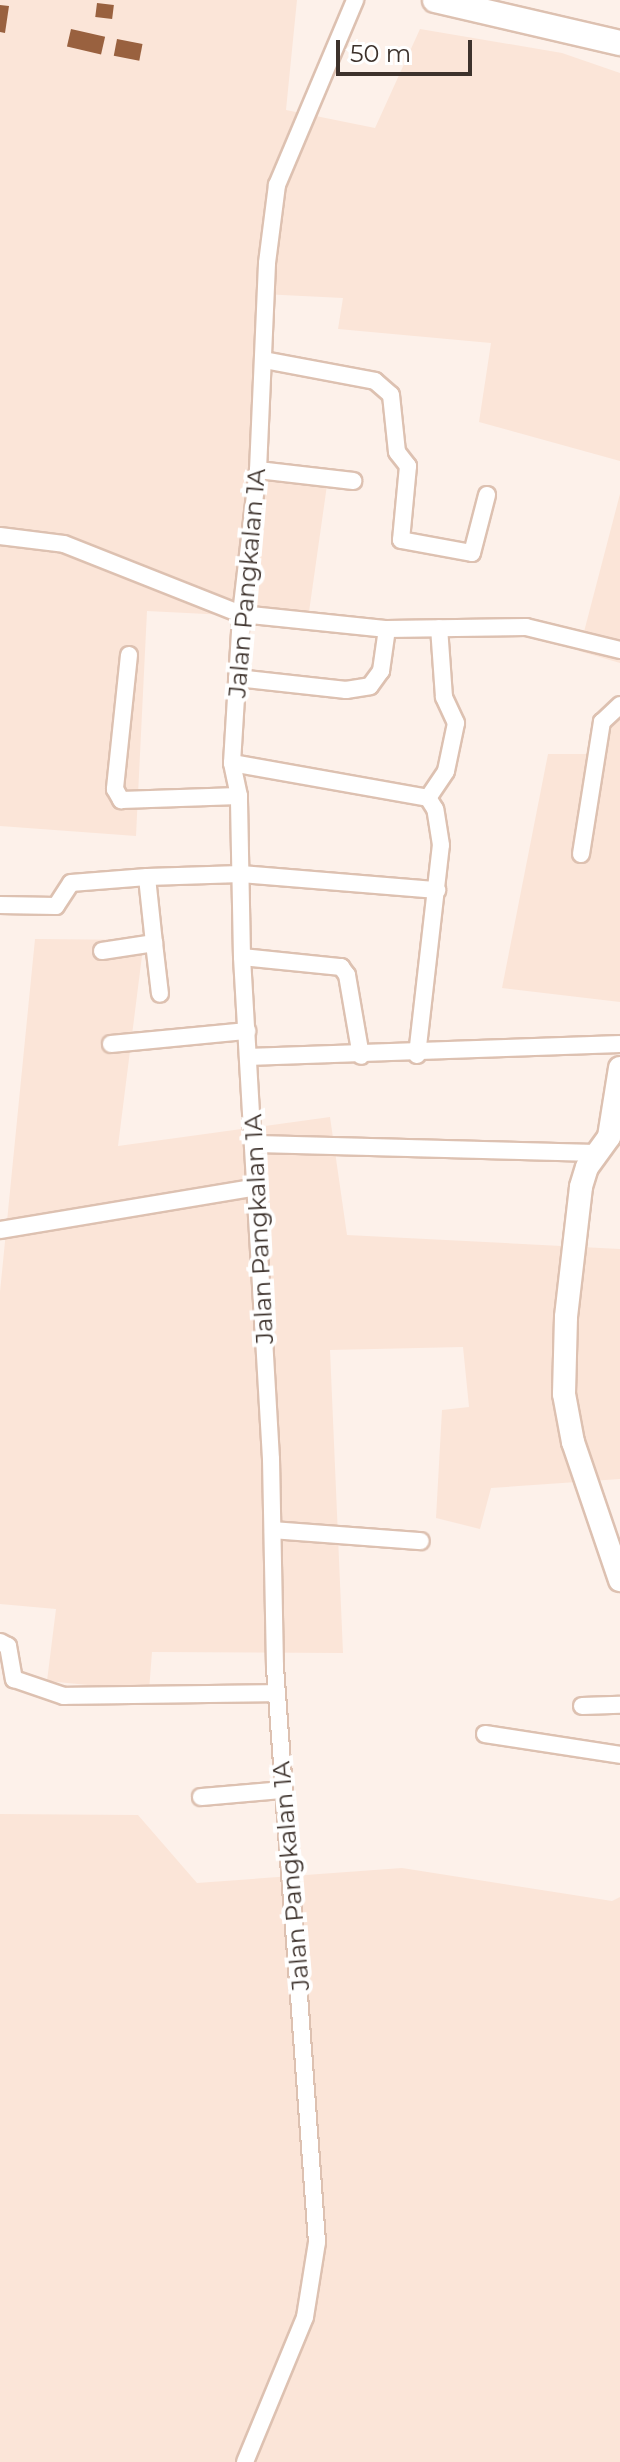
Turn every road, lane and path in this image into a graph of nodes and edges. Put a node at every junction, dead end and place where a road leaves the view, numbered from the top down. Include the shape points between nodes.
1 (355, 0) edge
2 (435, 0) edge
3 (620, 43) edge
4 (264, 360) junction
5 (258, 470) junction
6 (353, 481) dead end
7 (487, 495) dead end
8 (0, 536) edge
9 (241, 614) junction
10 (439, 628) junction
11 (387, 629) junction
12 (620, 650) edge
13 (129, 655) dead end
14 (237, 678) junction
15 (620, 705) edge
16 (232, 763) junction
17 (239, 796) junction
18 (428, 798) junction
19 (581, 854) dead end
20 (241, 874) junction
21 (147, 877) junction
22 (437, 890) junction
23 (0, 905) edge
24 (154, 943) junction
25 (102, 951) dead end
26 (242, 957) junction
27 (160, 994) dead end
28 (247, 1031) junction
29 (111, 1044) dead end
30 (620, 1044) edge
31 (417, 1055) junction
32 (361, 1056) junction
33 (248, 1057) junction
34 (620, 1068) edge
35 (609, 1143) edge
36 (256, 1144) junction
37 (256, 1187) junction
38 (0, 1230) edge
39 (273, 1530) junction
40 (421, 1541) dead end
41 (620, 1580) edge
42 (0, 1642) edge
43 (277, 1693) junction
44 (620, 1705) edge
45 (582, 1706) dead end
46 (485, 1734) dead end
47 (620, 1755) edge
48 (282, 1790) junction
49 (201, 1797) dead end
50 (245, 2462) edge

1 - 4 street, Jalan Pangkalan 1A via 281,166 267,263
2 - 3 main road
4 - 5 street, Jalan Pangkalan 1A
4 - 7 street via 375,381 391,395 397,452 408,466 401,540 472,553
5 - 6 street
5 - 9 street, Jalan Pangkalan 1A
8 - 9 street via 64,544
9 - 11 street
9 - 14 street, Jalan Pangkalan 1A
10 - 11 street
10 - 12 street via 526,627
10 - 18 street via 444,697 456,723 446,771
11 - 14 street via 381,671 370,686 346,690
13 - 17 street via 115,789 121,800
14 - 16 street, Jalan Pangkalan 1A
15 - 19 street via 602,722
16 - 17 street, Jalan Pangkalan 1A
16 - 18 street
17 - 20 street, Jalan Pangkalan 1A
18 - 22 street via 439,824
20 - 21 street
20 - 22 street
20 - 26 street, Jalan Pangkalan 1A
21 - 23 street via 71,883 56,906
21 - 24 street
22 - 31 street
24 - 25 street
24 - 27 street
26 - 28 street, Jalan Pangkalan 1A
26 - 32 street via 341,967 347,975
28 - 29 street
28 - 33 street, Jalan Pangkalan 1A
30 - 31 street
31 - 32 street
32 - 33 street
33 - 36 street, Jalan Pangkalan 1A
34 - 35 main road
35 - 36 street
35 - 41 main road via 581,1187 566,1317 564,1394 573,1442
36 - 37 street, Jalan Pangkalan 1A
37 - 38 street
37 - 39 street, Jalan Pangkalan 1A
39 - 40 street
39 - 43 street, Jalan Pangkalan 1A
42 - 43 street via 8,1646 14,1679 64,1696
43 - 48 street, Jalan Pangkalan 1A
44 - 45 street
46 - 47 street
48 - 49 street
48 - 50 street, Jalan Pangkalan 1A via 317,2242 305,2317

